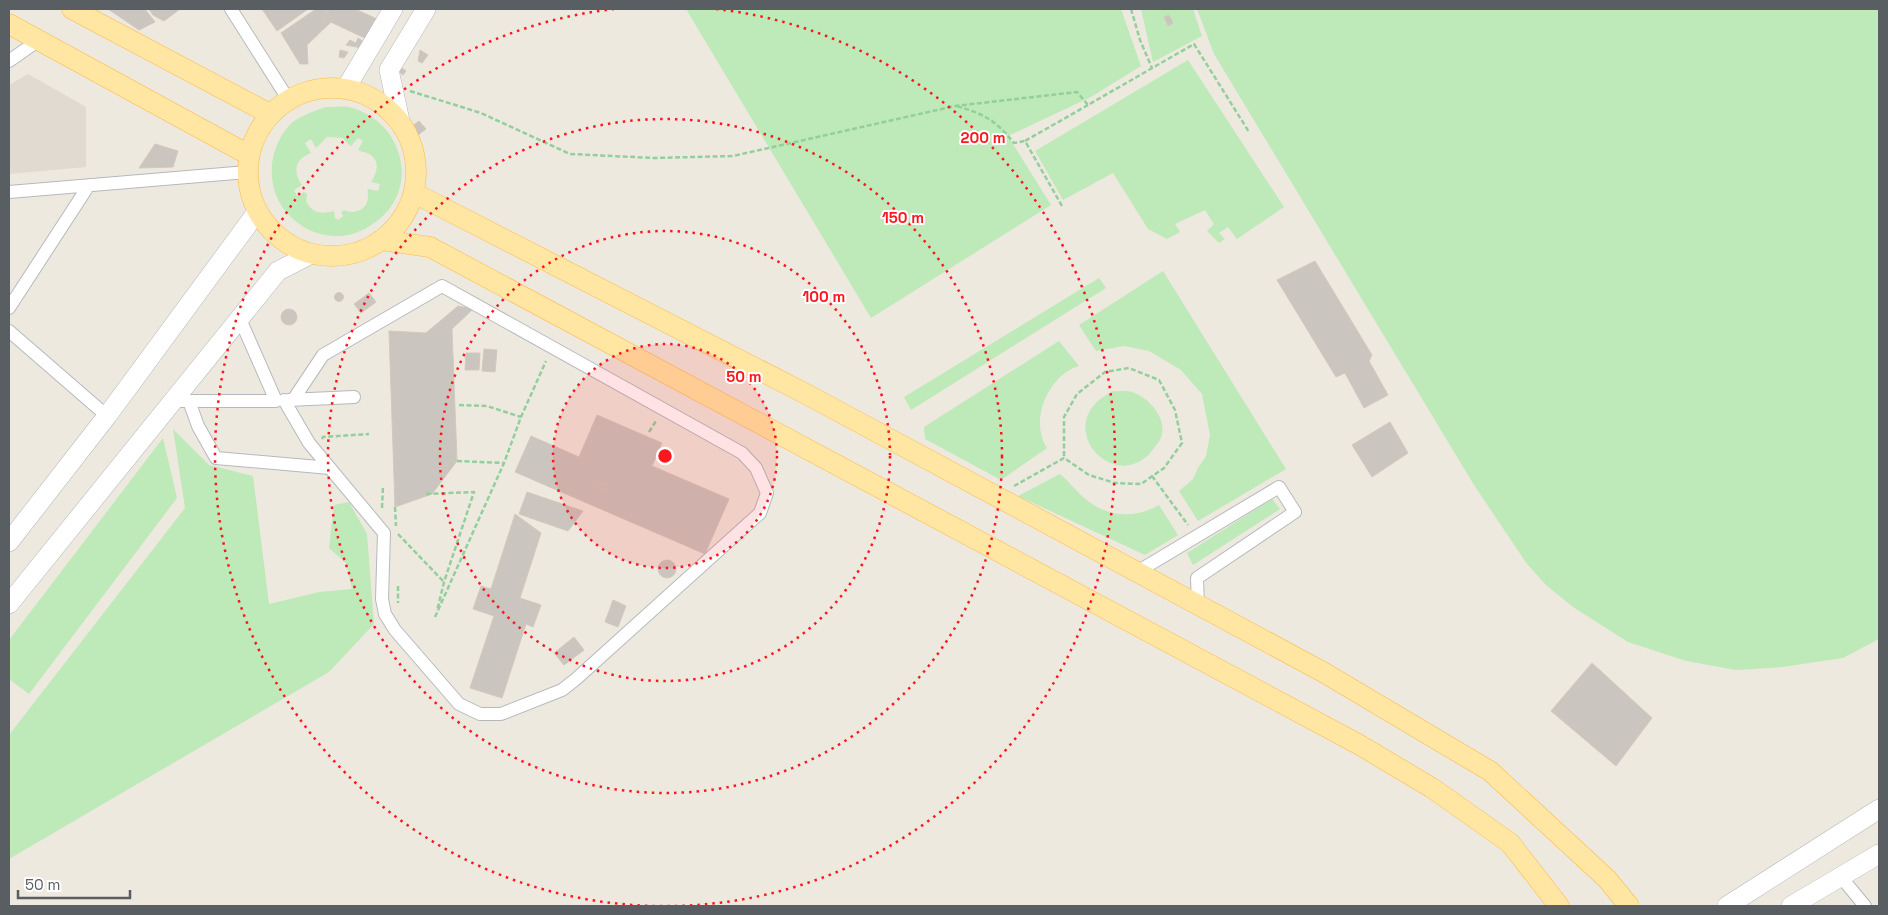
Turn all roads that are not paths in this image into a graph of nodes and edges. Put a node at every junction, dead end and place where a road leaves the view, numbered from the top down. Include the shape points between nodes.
1 (72, 9) edge
2 (231, 9) edge
3 (393, 9) edge
4 (426, 9) edge
5 (9, 24) edge
6 (39, 40) junction
7 (9, 60) edge
8 (346, 88) junction
9 (288, 99) junction
10 (270, 114) junction
11 (400, 121) junction
12 (248, 163) junction
13 (89, 185) junction
14 (9, 192) edge
15 (414, 193) junction
16 (257, 212) junction
17 (382, 240) junction
18 (311, 254) junction
19 (9, 308) edge
20 (240, 319) junction
21 (9, 331) edge
22 (354, 397) dead end
23 (284, 400) junction
24 (181, 401) junction
25 (107, 416) junction
26 (330, 468) junction
27 (9, 542) edge
28 (1137, 572) junction
29 (9, 604) edge
30 (1198, 605) junction
31 (1879, 809) edge
32 (1879, 854) edge
33 (1842, 876) junction
34 (1796, 905) edge
35 (1559, 906) edge
36 (1629, 906) edge
37 (1727, 906) edge
38 (1865, 906) edge

1 - 10 main road
2 - 9 street
3 - 8 main road
4 - 11 main road via 389,70
5 - 6 main road
6 - 7 street
6 - 12 main road
8 - 9 main road via 320,88
8 - 11 main road via 367,94
9 - 10 main road
10 - 12 main road via 256,133
11 - 15 main road via 412,143 416,168
12 - 13 street
12 - 16 main road via 249,193
13 - 14 street
13 - 19 street
15 - 17 main road via 402,219
15 - 28 main road via 808,395
16 - 18 main road via 271,231 289,245
16 - 25 main road
17 - 18 main road via 352,253 336,256
17 - 35 main road via 430,247 1358,744 1432,788 1510,844
18 - 20 main road via 278,271
20 - 23 street
20 - 24 main road
21 - 25 street
22 - 23 street
23 - 24 street
23 - 26 street via 309,443
23 - 26 street via 323,355 442,286 742,453 756,468 767,493 760,513 562,690 501,714 480,714 459,704 385,614 382,599 384,533
24 - 26 street via 216,458
24 - 29 main road
25 - 27 main road
28 - 30 main road
28 - 30 street via 1279,487 1295,512 1197,578
30 - 36 main road via 1323,672 1490,771 1607,879
31 - 37 main road
32 - 33 main road
33 - 34 main road
33 - 38 street

